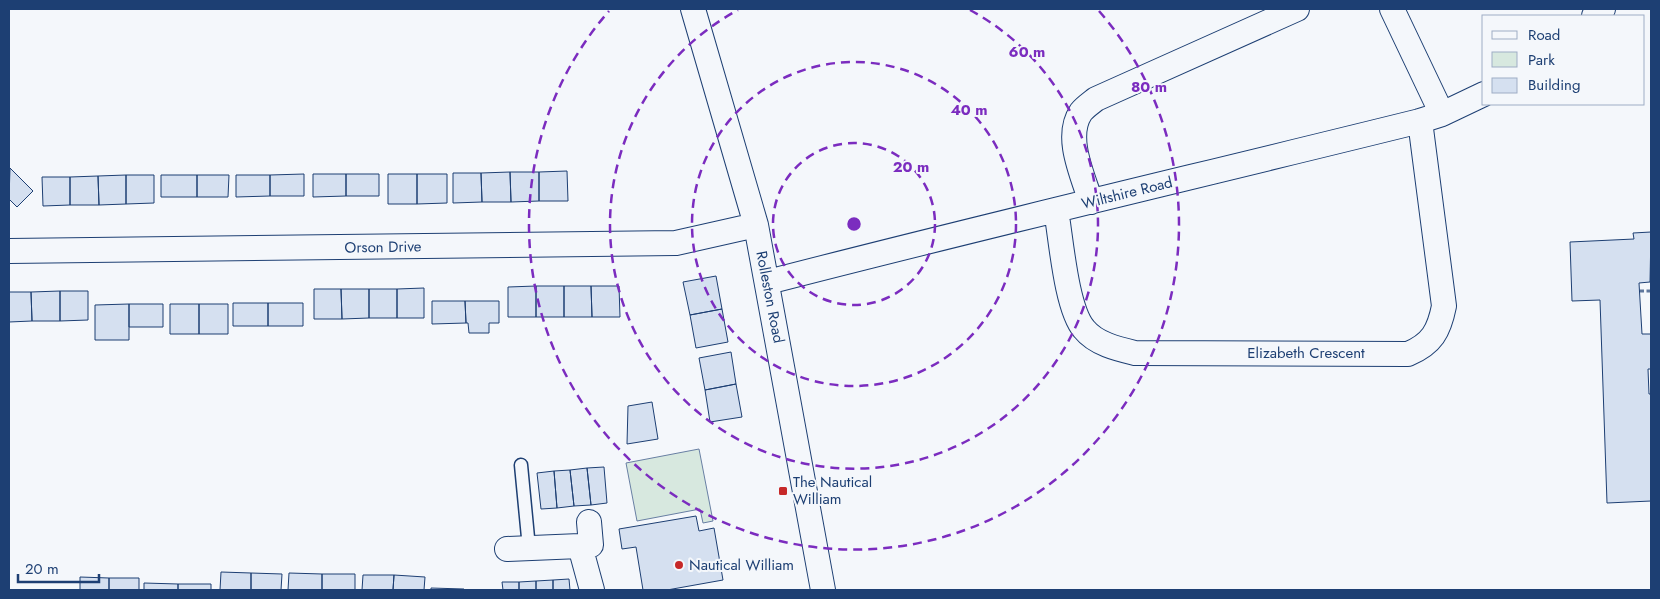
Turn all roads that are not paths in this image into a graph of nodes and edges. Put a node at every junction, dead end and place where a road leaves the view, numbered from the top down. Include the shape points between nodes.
1 (693, 9) edge
2 (1297, 9) edge
3 (1392, 9) edge
4 (1482, 95) edge
5 (1431, 117) junction
6 (1091, 202) junction
7 (1056, 210) junction
8 (756, 225) junction
9 (9, 251) edge
10 (768, 282) junction
11 (521, 465) dead end
12 (590, 522) dead end
13 (580, 546) junction
14 (518, 549) joint
15 (592, 590) edge
16 (823, 590) edge

1 - 8 street, Rolleston Road
2 - 6 street via 1096,98 1081,112 1074,141
3 - 5 street, Elizabeth Crescent
4 - 5 street, Wiltshire Road
5 - 6 street, Wiltshire Road
5 - 7 street, Elizabeth Crescent via 1444,306 1441,324 1432,338 1422,348 1408,354 1135,353 1116,349 1084,330 1074,314
6 - 7 street, Wiltshire Road
7 - 10 street, Wiltshire Road
8 - 9 street, Orson Drive via 676,243
8 - 10 street, Rolleston Road
10 - 16 street, Rolleston Road
11 - 14 lane
12 - 13 street via 592,545
13 - 14 street
13 - 15 street

